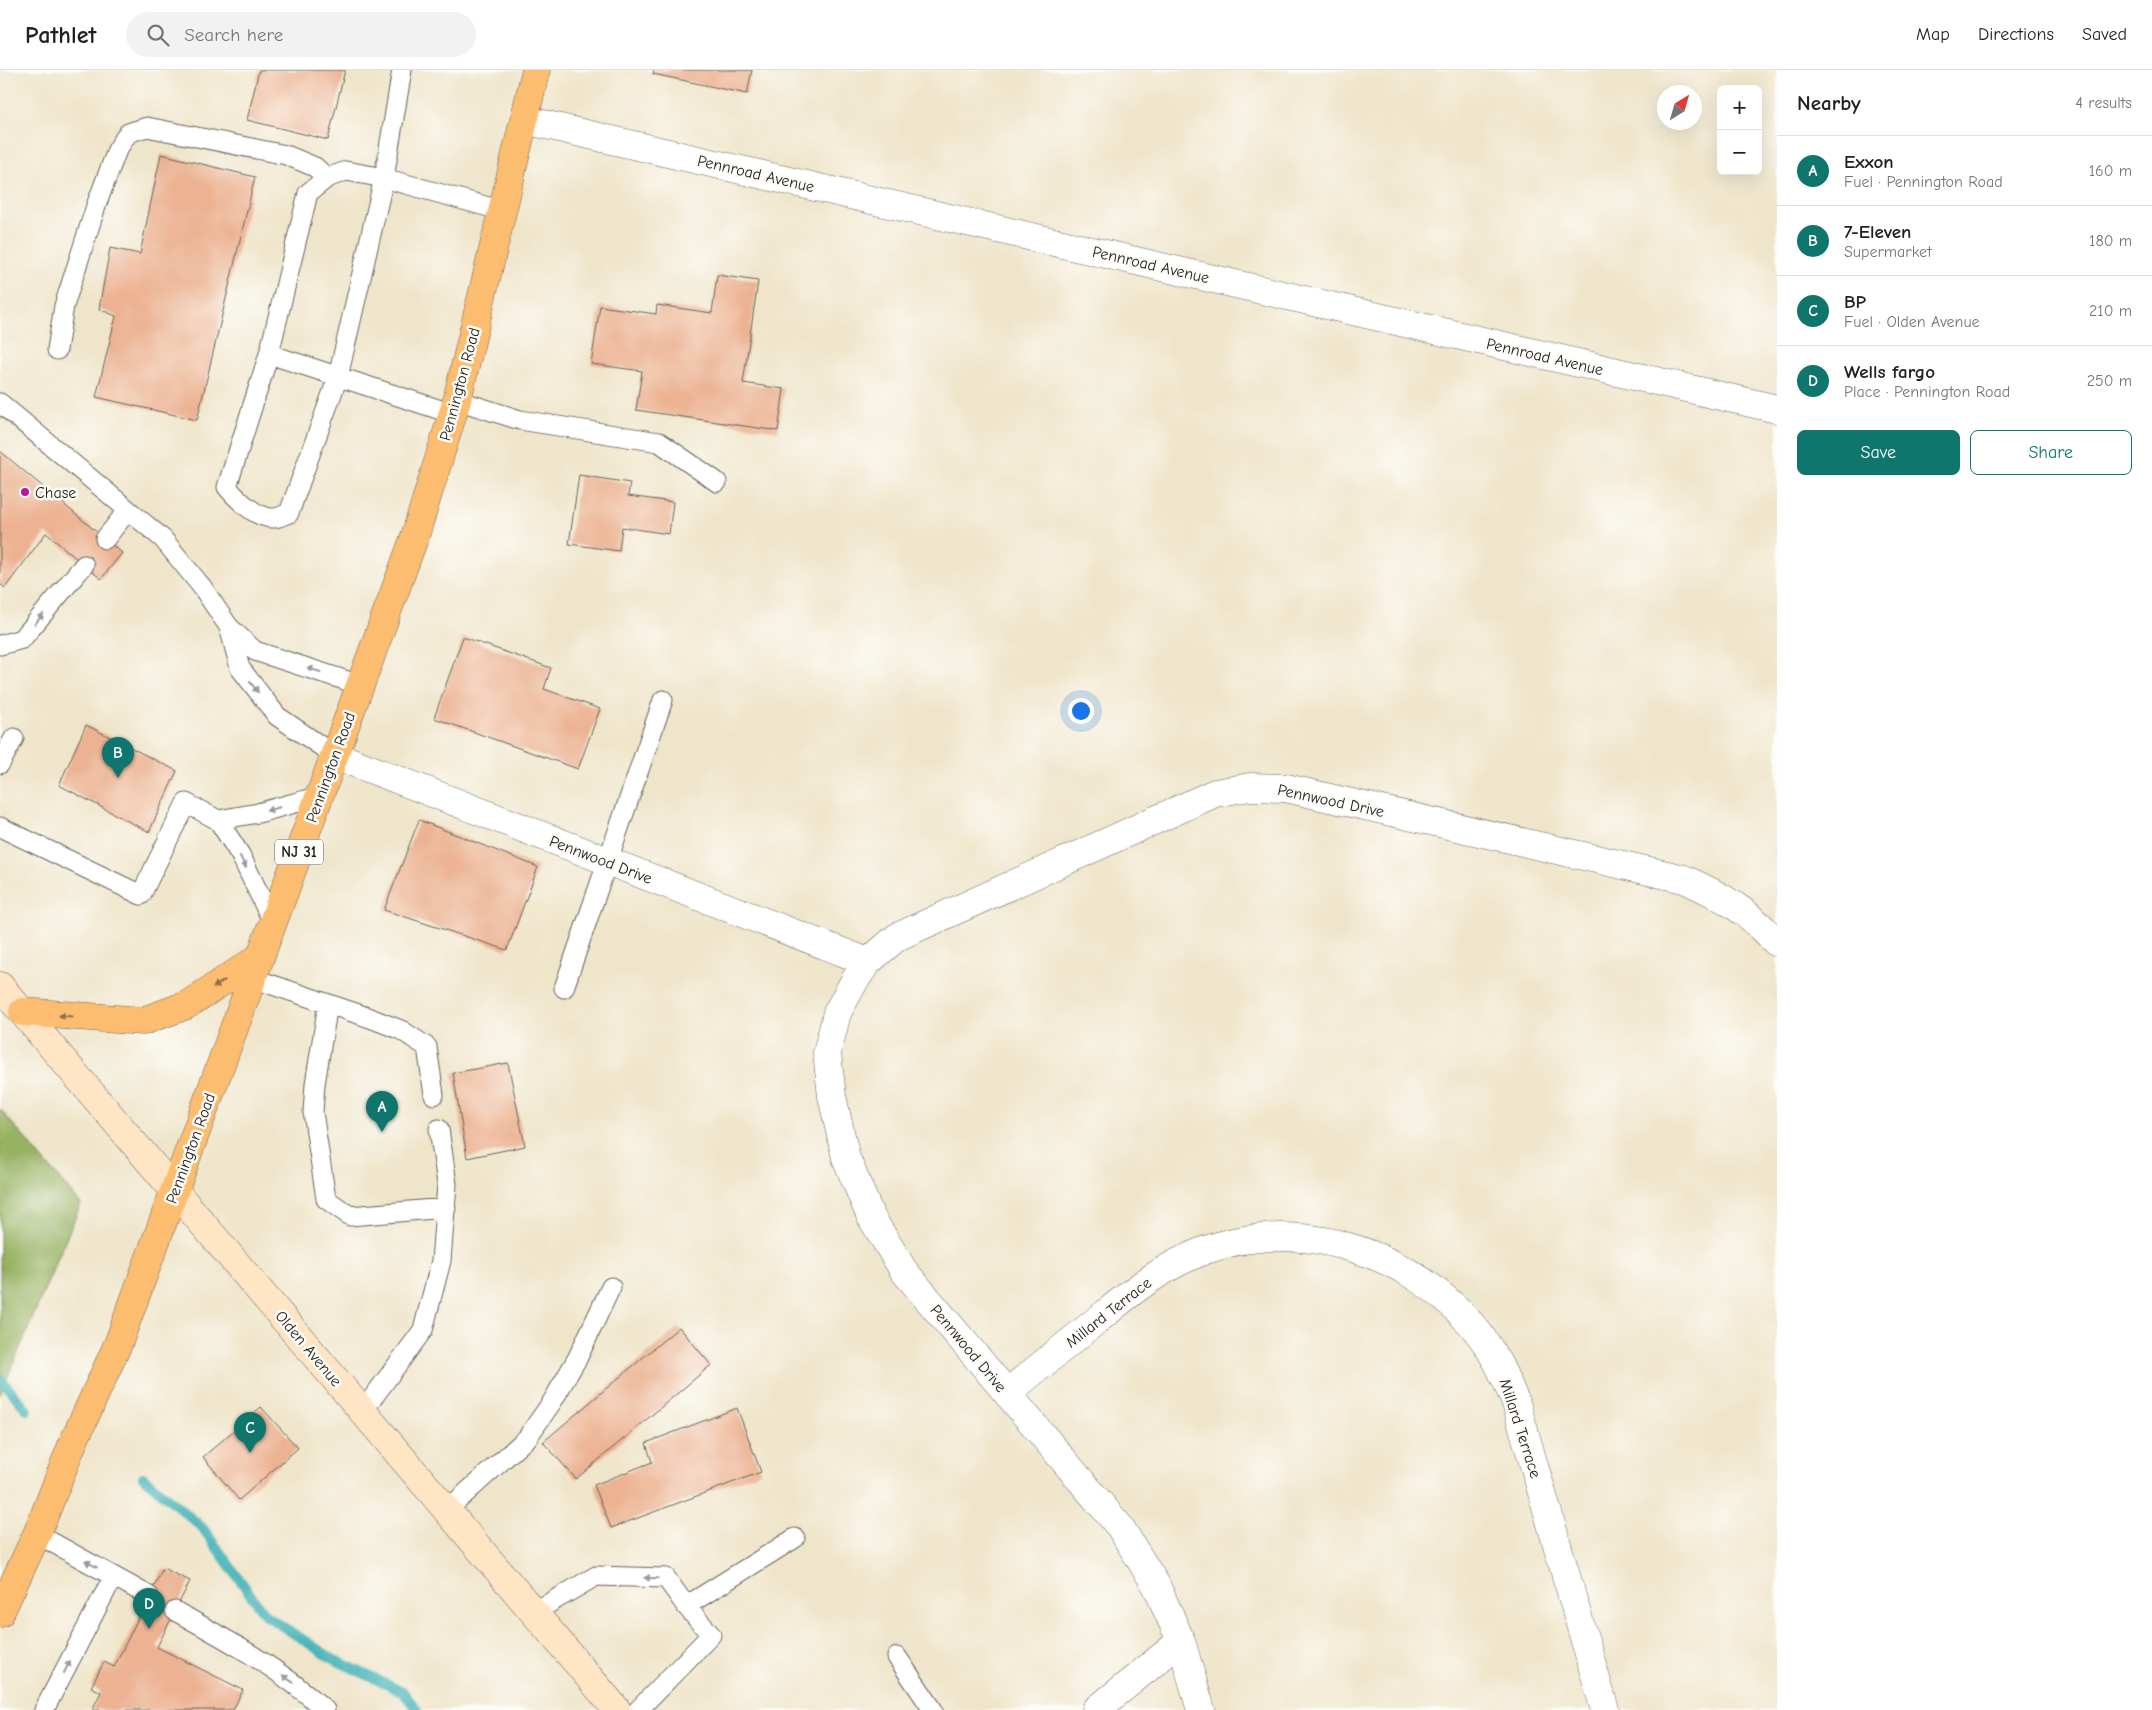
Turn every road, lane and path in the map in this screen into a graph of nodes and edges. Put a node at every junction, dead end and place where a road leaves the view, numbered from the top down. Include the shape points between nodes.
1 (402, 70) edge
2 (536, 70) edge
3 (524, 120) junction
4 (327, 178) junction
5 (384, 178) junction
6 (503, 210) junction
7 (57, 350) dead end
8 (269, 354) junction
9 (338, 377) junction
10 (0, 403) edge
11 (455, 407) junction
12 (1777, 409) edge
13 (717, 482) dead end
14 (128, 510) junction
15 (105, 539) dead end
16 (84, 565) dead end
17 (229, 628) junction
18 (0, 645) edge
19 (360, 685) junction
20 (663, 700) dead end
21 (14, 738) dead end
22 (334, 755) junction
23 (0, 764) edge
24 (320, 796) junction
25 (218, 820) junction
26 (0, 827) edge
27 (607, 861) junction
28 (273, 923) junction
29 (1777, 943) edge
30 (868, 962) junction
31 (256, 968) junction
32 (0, 986) edge
33 (564, 988) dead end
34 (328, 1004) junction
35 (23, 1012) junction
36 (434, 1095) dead end
37 (439, 1129) dead end
38 (174, 1190) junction
39 (446, 1208) junction
40 (611, 1287) dead end
41 (1007, 1393) junction
42 (363, 1411) junction
43 (446, 1510) junction
44 (37, 1534) junction
45 (795, 1538) dead end
46 (113, 1577) junction
47 (149, 1596) dead end
48 (686, 1606) junction
49 (175, 1611) dead end
50 (534, 1612) junction
51 (0, 1613) edge
52 (1181, 1641) junction
53 (897, 1657) dead end
54 (44, 1710) edge
55 (325, 1710) edge
56 (617, 1710) edge
57 (638, 1710) edge
58 (933, 1710) edge
59 (1096, 1710) edge
60 (1201, 1710) edge
61 (1605, 1710) edge

1 - 5 lane
2 - 3 main road, Pennington Road / NJ 31
3 - 6 main road, Pennington Road / NJ 31
3 - 12 street, Pennroad Avenue
4 - 5 lane via 346,171
4 - 7 lane via 314,167 286,155 147,127 128,133 101,194 67,296
4 - 8 lane via 308,192
5 - 6 lane
5 - 9 lane
6 - 11 main road, Pennington Road / NJ 31
8 - 9 lane
8 - 9 lane via 227,487 258,514 274,518 290,513
9 - 11 lane
10 - 14 lane
11 - 13 lane via 659,442
11 - 19 main road, Pennington Road / NJ 31 via 415,536
14 - 15 lane
14 - 17 lane via 163,539 202,587
18 -> 16 lane via 22,639
19 -> 17 lane via 255,651
17 -> 22 lane via 240,668 277,716
19 - 22 main road, Pennington Road / NJ 31
20 - 27 lane
21 - 23 lane
22 - 24 main road, Pennington Road / NJ 31
22 - 27 street, Pennwood Drive
24 -> 25 lane
24 - 28 main road, Pennington Road / NJ 31
25 - 26 lane via 186,803 141,895
25 -> 28 lane via 241,856
27 - 30 street, Pennwood Drive
27 - 33 lane
28 - 31 main road, Pennington Road / NJ 31
29 - 30 street, Pennwood Drive via 1758,922 1722,897 1684,879 1286,788 1250,786 1214,793 897,937
30 - 41 street, Pennwood Drive via 854,980 837,1013 827,1053 832,1096 846,1158 870,1217 904,1271
31 - 34 lane
31 -> 35 main road via 187,1005 144,1021
31 - 38 main road, Pennington Road / NJ 31
32 - 35 main road, Olden Avenue
34 - 36 lane via 401,1030 427,1047
34 - 39 lane via 313,1112 326,1199 350,1216
35 - 38 main road, Olden Avenue
37 - 39 lane via 448,1184
38 - 42 main road, Olden Avenue
38 - 44 main road, Pennington Road / NJ 31 via 118,1344 72,1445
39 - 42 lane via 441,1261 422,1330
40 - 43 lane via 578,1357 527,1438
41 - 52 street, Pennwood Drive via 1120,1527 1156,1585
41 - 61 street, Millard Terrace via 1148,1278 1190,1256 1230,1243 1273,1237 1324,1240 1369,1252 1408,1270 1443,1295 1461,1313 1499,1364 1516,1403
42 - 43 main road, Olden Avenue
43 - 50 main road, Olden Avenue
46 -> 44 lane
44 - 51 main road, Pennington Road / NJ 31
45 - 48 lane
46 - 47 lane
54 -> 46 lane
48 -> 50 lane via 666,1578 596,1576
48 - 57 lane via 712,1635
55 -> 49 lane via 301,1688 260,1660
50 - 56 main road, Olden Avenue
52 - 59 street
52 - 60 street, Pennwood Drive
53 - 58 lane

